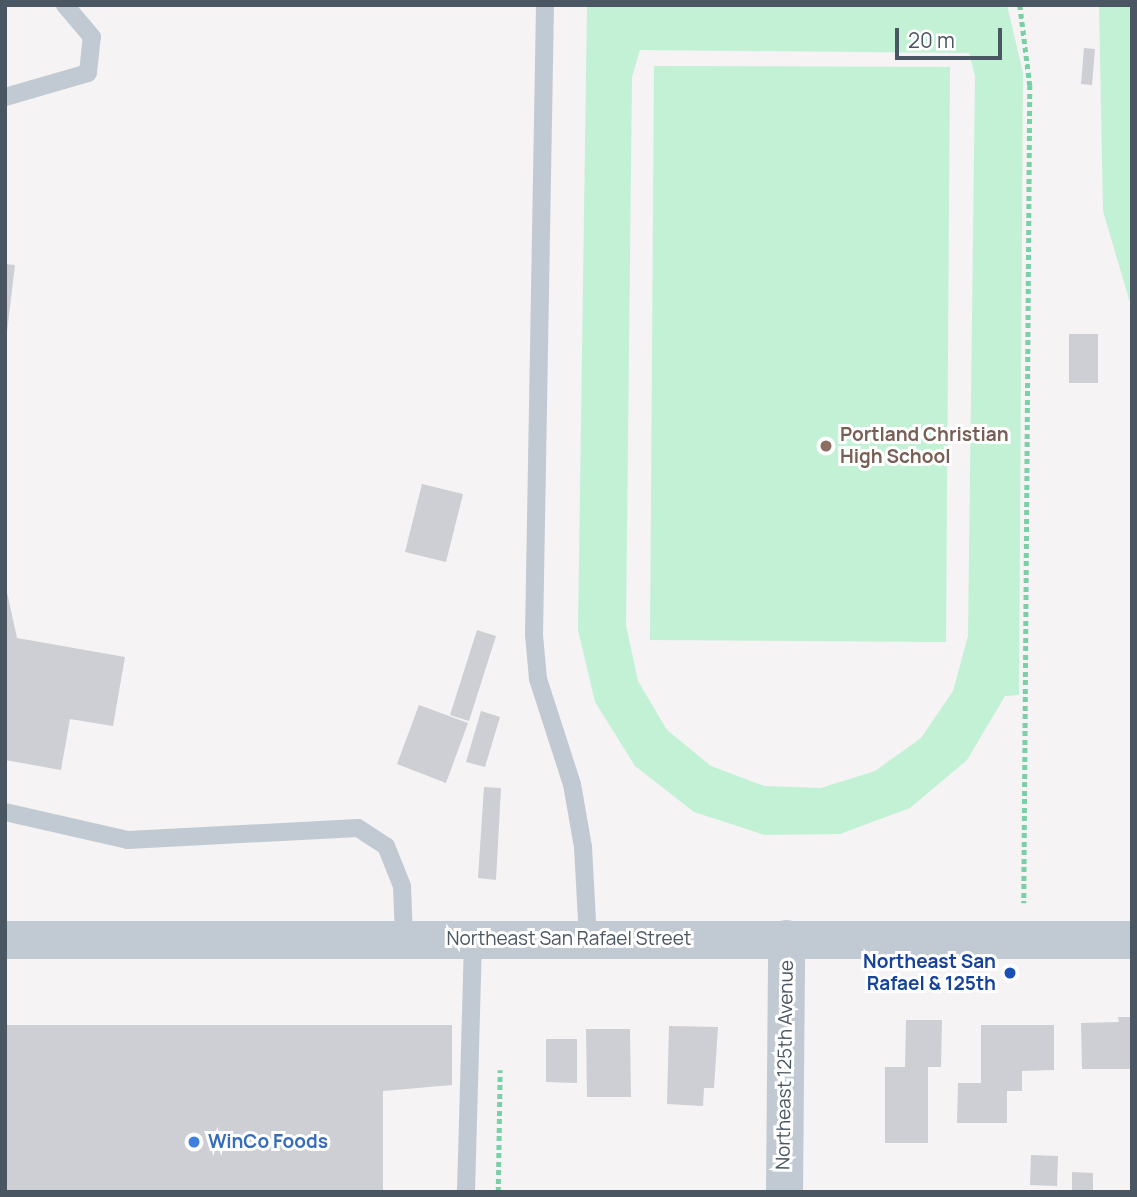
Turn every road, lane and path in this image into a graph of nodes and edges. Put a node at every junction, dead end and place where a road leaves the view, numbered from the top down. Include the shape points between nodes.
1 (65, 5) edge
2 (545, 5) edge
3 (1020, 5) edge
4 (5, 97) edge
5 (5, 813) edge
6 (786, 938) junction
7 (404, 939) junction
8 (473, 939) junction
9 (588, 939) junction
10 (1024, 939) junction
11 (5, 940) edge
12 (1132, 940) edge
13 (500, 1059) dead end
14 (466, 1192) edge
15 (498, 1192) edge
16 (784, 1192) edge

1 - 4 lane via 92,37 88,73
2 - 9 lane via 534,635 538,679 572,784 583,847
3 - 10 path via 1030,85
5 - 7 lane via 128,840 358,828 386,846 402,886
6 - 9 street, Northeast San Rafael Street
6 - 10 street, Northeast San Rafael Street
6 - 16 street, Northeast 125th Avenue
7 - 8 street, Northeast San Rafael Street
7 - 11 street, Northeast San Rafael Street
8 - 9 street, Northeast San Rafael Street
8 - 14 lane
10 - 12 street, Northeast San Rafael Street
13 - 15 path

